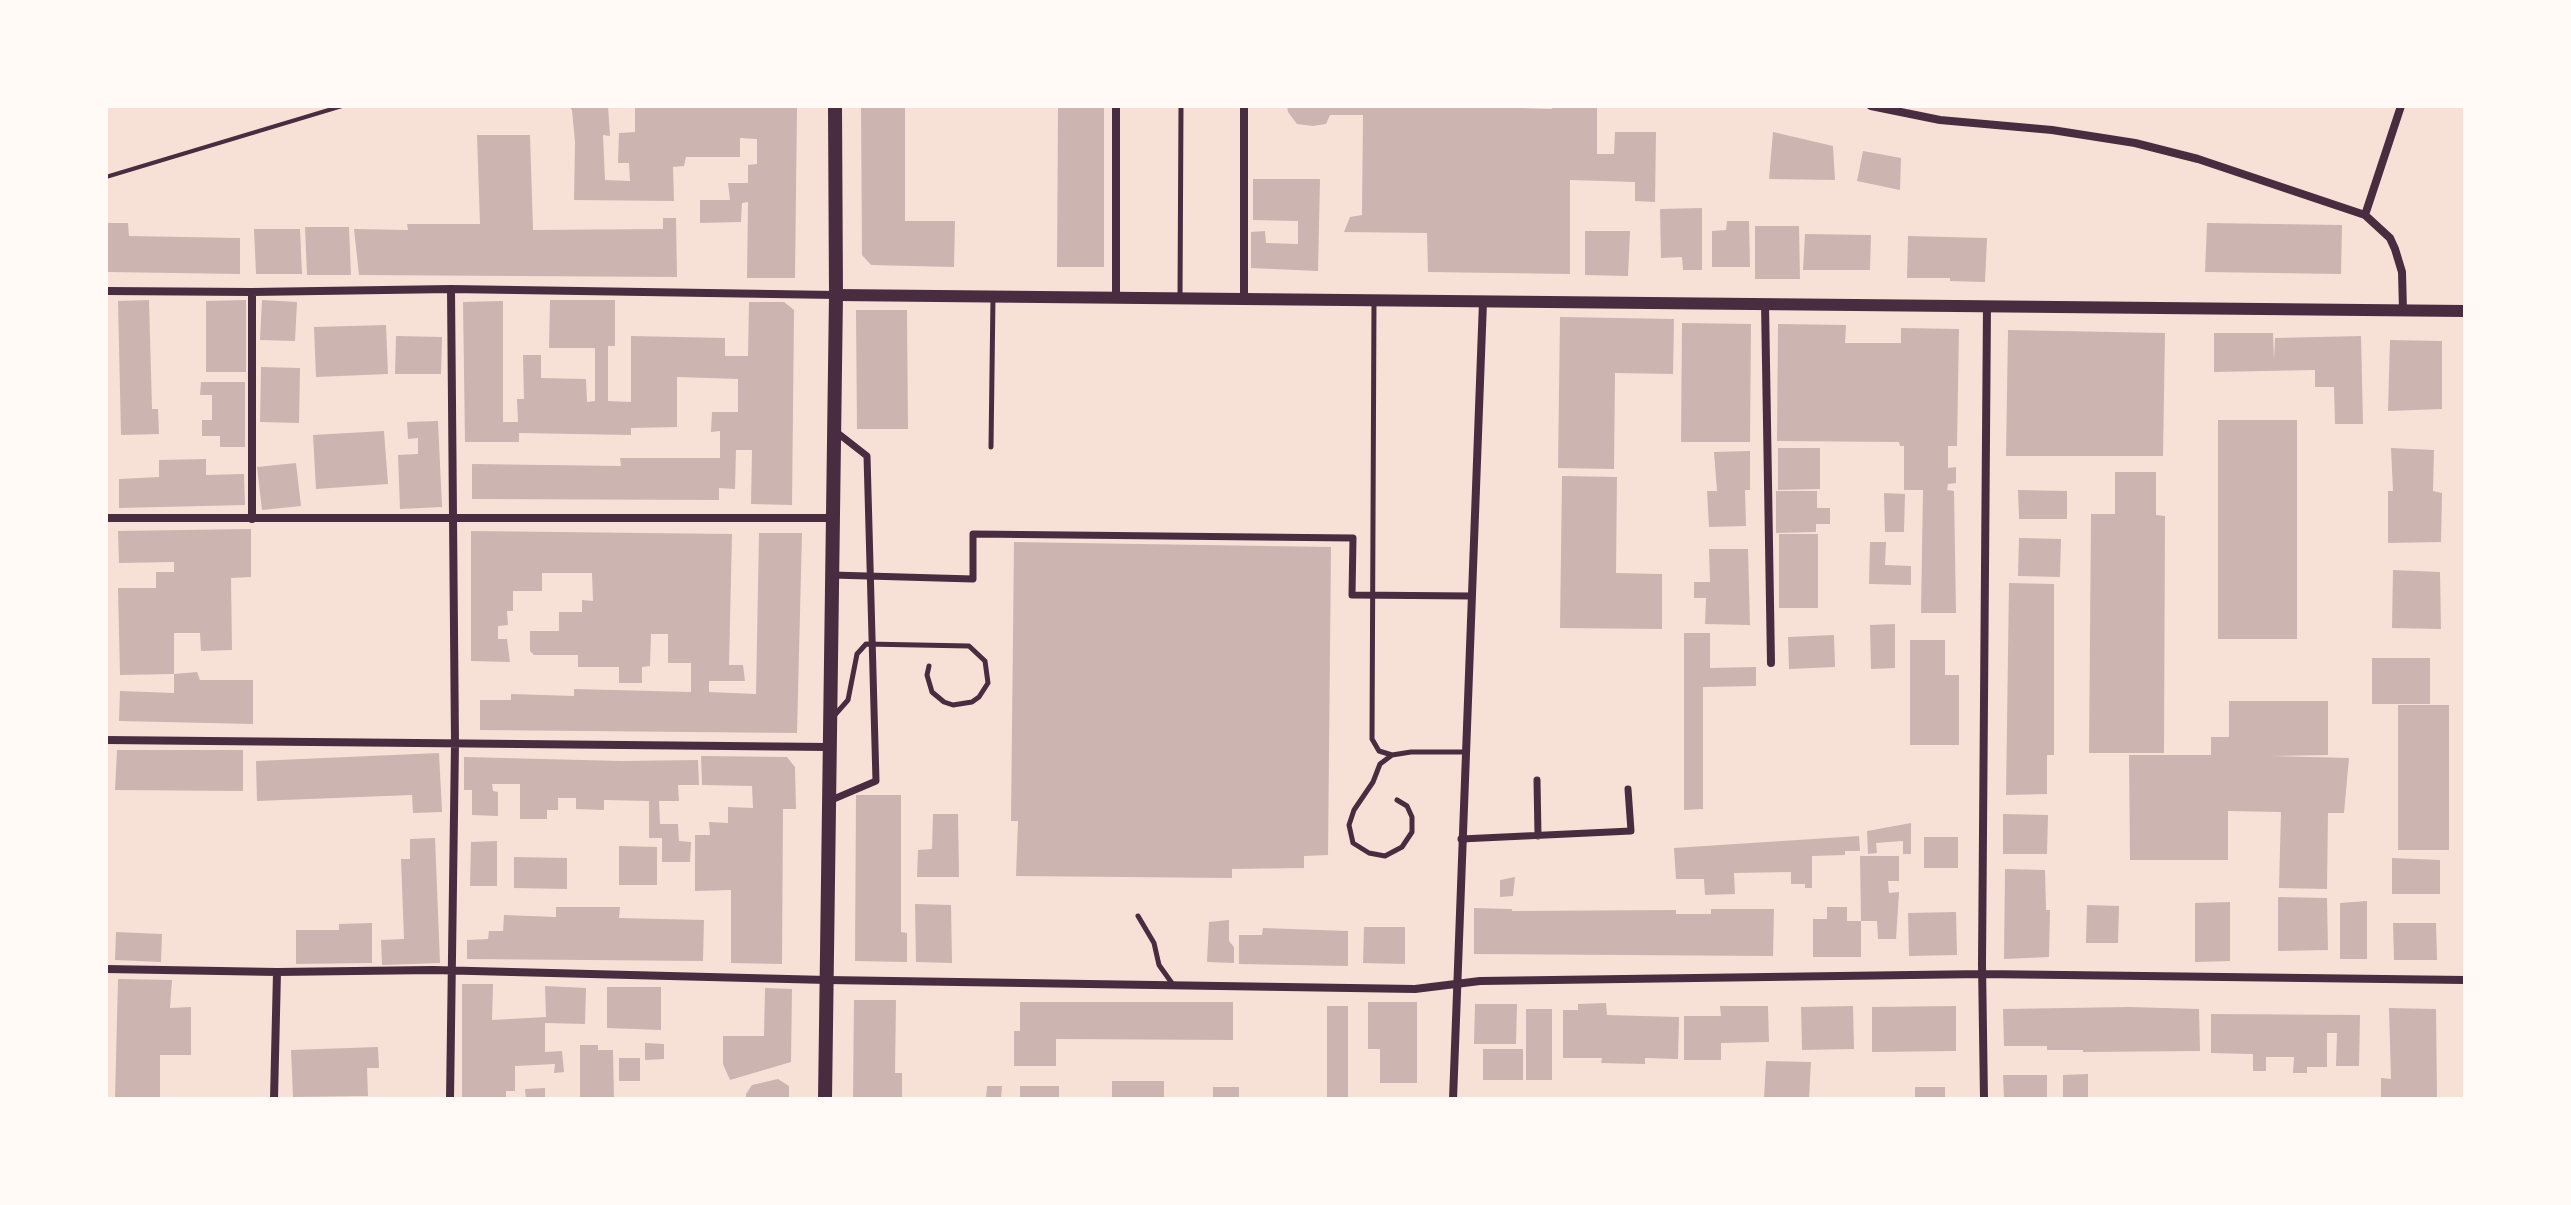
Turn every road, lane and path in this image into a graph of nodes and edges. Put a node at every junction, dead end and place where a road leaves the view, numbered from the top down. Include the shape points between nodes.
1 (342, 106) edge
2 (835, 106) edge
3 (1116, 106) edge
4 (1181, 106) edge
5 (1244, 106) edge
6 (1871, 106) edge
7 (2401, 106) edge
8 (106, 177) edge
9 (2365, 215) junction
10 (451, 289) junction
11 (106, 291) edge
12 (252, 292) junction
13 (836, 295) junction
14 (993, 296) junction
15 (1116, 297) junction
16 (1180, 298) junction
17 (1244, 298) junction
18 (1374, 300) junction
19 (1483, 302) junction
20 (1765, 303) junction
21 (1987, 305) junction
22 (2403, 310) junction
23 (2465, 311) edge
24 (834, 430) junction
25 (991, 447) dead end
26 (106, 518) edge
27 (454, 518) junction
28 (832, 518) junction
29 (252, 519) junction
30 (832, 575) junction
31 (870, 577) junction
32 (1371, 595) junction
33 (1471, 596) junction
34 (871, 644) junction
35 (1771, 663) dead end
36 (929, 666) dead end
37 (829, 721) junction
38 (106, 740) edge
39 (455, 743) junction
40 (829, 747) junction
41 (1464, 752) junction
42 (1392, 755) junction
43 (1537, 780) dead end
44 (1628, 789) dead end
45 (1397, 800) dead end
46 (828, 801) junction
47 (1538, 836) junction
48 (1461, 839) junction
49 (1138, 916) dead end
50 (106, 969) edge
51 (451, 970) junction
52 (277, 972) junction
53 (1983, 974) junction
54 (827, 980) junction
55 (2465, 980) edge
56 (1456, 985) junction
57 (1175, 986) junction
58 (274, 1099) edge
59 (450, 1099) edge
60 (825, 1099) edge
61 (1453, 1099) edge
62 (1984, 1099) edge

1 - 8 path
2 - 13 main road
3 - 15 street
4 - 16 lane
5 - 17 street
6 - 9 street via 1940,120 2121,140 2198,159
7 - 9 street
9 - 22 street via 2395,249
10 - 12 street
10 - 13 street
10 - 27 street
11 - 12 street
12 - 29 street
13 - 14 street
13 - 24 main road
14 - 15 street
14 - 25 lane
15 - 16 street
16 - 17 street
17 - 18 street
18 - 19 street
18 - 32 lane
19 - 20 street
19 - 33 street
20 - 21 street
20 - 35 street
21 - 22 street
21 - 53 street
22 - 23 street
24 - 28 main road
24 - 31 street via 867,456
26 - 29 street
27 - 28 street
27 - 29 street
27 - 39 street
28 - 30 main road
30 - 31 street
30 - 37 main road
31 - 32 street via 973,579 973,534 1353,538 1352,595
31 - 34 street
32 - 33 street
32 - 42 lane via 1372,739 1379,751
33 - 41 street
34 - 36 lane via 969,646 985,661 988,683 972,702 953,705 932,692
34 - 37 lane via 857,654 848,700
34 - 46 street via 876,781
37 - 40 main road
38 - 39 street
39 - 40 street
39 - 51 street
40 - 46 main road
41 - 42 lane
41 - 48 street
42 - 45 lane via 1380,764 1354,810 1349,825 1353,843 1385,856 1402,847 1412,832 1412,817
43 - 47 street
44 - 47 street via 1631,831
46 - 54 main road
47 - 48 street
48 - 56 street
49 - 57 lane via 1154,943 1159,965
50 - 52 street
51 - 52 street
51 - 54 street
51 - 59 street
52 - 58 street
53 - 55 street
53 - 56 street
53 - 62 street
54 - 57 street
54 - 60 main road
56 - 57 street
56 - 61 street

